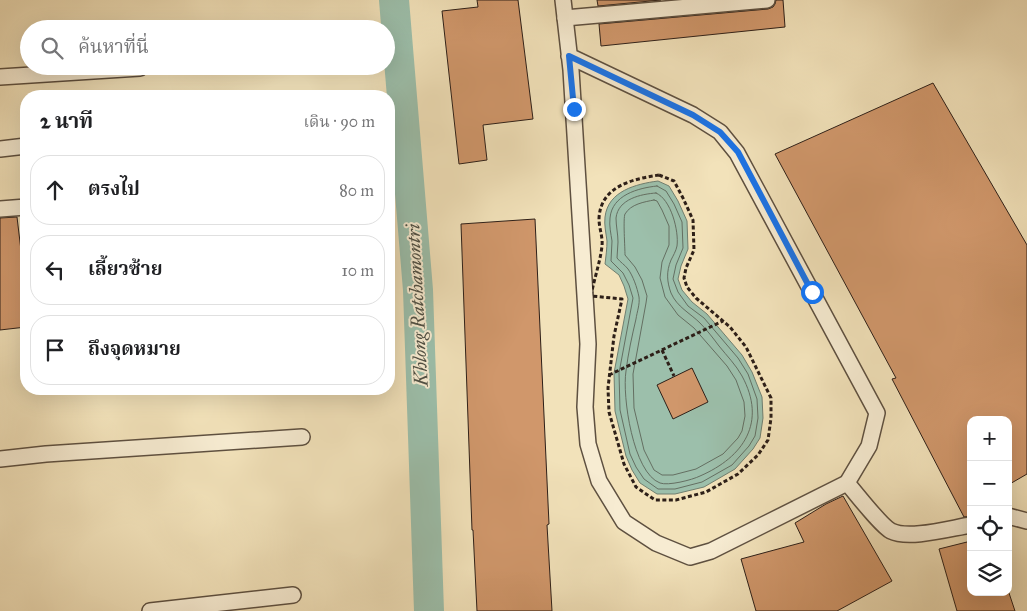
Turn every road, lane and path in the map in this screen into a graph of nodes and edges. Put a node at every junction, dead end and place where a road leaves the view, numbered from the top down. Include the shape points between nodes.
1 (563, 0) edge
2 (767, 0) edge
3 (565, 18) junction
4 (569, 56) junction
5 (31, 75) edge
6 (0, 77) edge
7 (20, 147) edge
8 (0, 149) edge
9 (20, 207) edge
10 (0, 209) edge
11 (723, 321) junction
12 (662, 350) junction
13 (613, 373) dead end
14 (674, 376) dead end
15 (302, 438) dead end
16 (0, 459) edge
17 (847, 483) junction
18 (1012, 517) edge
19 (1027, 521) edge
20 (967, 526) edge
21 (293, 595) dead end
22 (150, 611) edge

1 - 3 lane
2 - 3 lane
3 - 4 lane
4 - 17 lane via 693,115 720,132 738,152 877,414 869,446
4 - 17 lane via 588,344 585,407 588,444 599,481 624,522 656,543 690,557 711,551
5 - 6 lane
7 - 8 lane
9 - 10 lane
11 - 11 path via 746,347 771,398 768,440 738,474 706,492 676,500 655,500 636,487 624,464 609,412 609,375 622,299 591,296 602,244 599,217 603,201 620,185 659,175 674,181 693,220 694,250 684,278 687,287
11 - 12 path
12 - 13 path
12 - 14 path
15 - 16 lane
17 - 20 lane via 890,531 906,535
18 - 19 lane
21 - 22 lane

